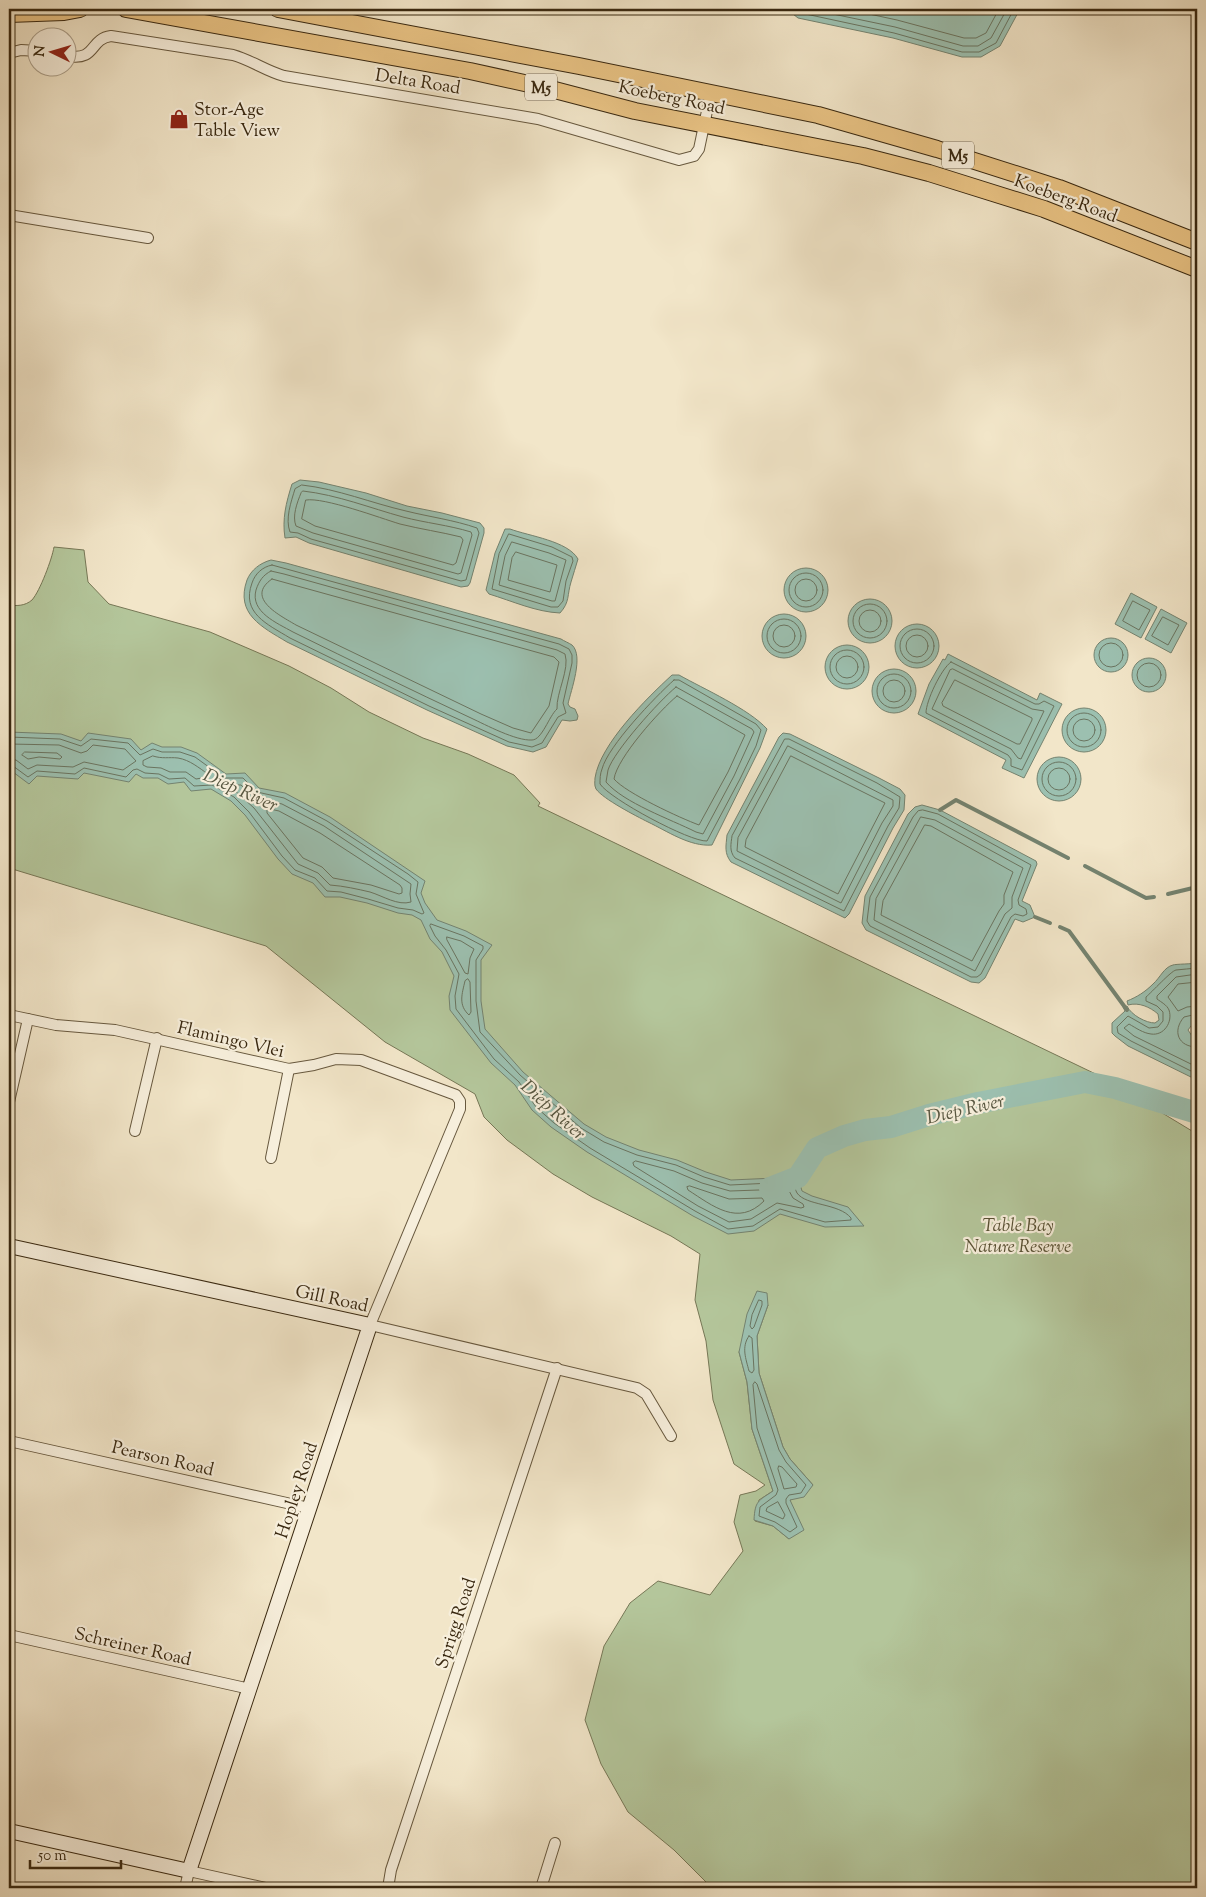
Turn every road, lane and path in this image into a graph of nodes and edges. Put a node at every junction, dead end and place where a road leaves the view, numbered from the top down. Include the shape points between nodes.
1 (80, 9) edge
2 (126, 9) edge
3 (278, 9) edge
4 (9, 14) edge
5 (28, 50) edge
6 (9, 53) edge
7 (78, 56) edge
8 (711, 92) junction
9 (705, 125) junction
10 (9, 215) edge
11 (148, 238) dead end
12 (1197, 242) edge
13 (1197, 269) edge
14 (9, 1015) edge
15 (28, 1019) junction
16 (157, 1038) junction
17 (289, 1068) junction
18 (10, 1102) edge
19 (460, 1109) joint
20 (135, 1131) dead end
21 (271, 1158) dead end
22 (9, 1246) edge
23 (370, 1325) junction
24 (557, 1368) junction
25 (671, 1436) dead end
26 (9, 1441) edge
27 (309, 1508) junction
28 (9, 1635) edge
29 (250, 1689) junction
30 (9, 1831) edge
31 (555, 1842) dead end
32 (189, 1872) junction
33 (185, 1888) edge
34 (266, 1888) edge
35 (388, 1888) edge
36 (541, 1888) edge

1 - 4 main road
2 - 9 main road, Koeberg Road / M5 via 470,71
3 - 8 main road, Koeberg Road / M5
5 - 6 street
7 - 9 street, Delta Road via 86,55 102,39 111,36 233,55 284,76 538,119 679,160 696,153
8 - 9 street, Delta Road
8 - 12 main road, Koeberg Road / M5 via 818,115 937,149 1059,188
9 - 13 main road, Koeberg Road / M5 via 854,154 929,173 1044,209
10 - 11 street
14 - 15 street, Flamingo Vlei
15 - 16 street, Flamingo Vlei
15 - 18 street
16 - 17 street, Flamingo Vlei
16 - 20 street
17 - 19 street, Flamingo Vlei via 336,1059 361,1060 452,1093 460,1101
17 - 21 street
19 - 23 street, Hopley Road
22 - 23 street, Gill Road
23 - 24 street, Gill Road
23 - 27 street, Hopley Road
24 - 25 street, Gill Road via 628,1385 646,1394
24 - 35 street, Sprigg Road via 391,1870
26 - 27 street, Pearson Road
27 - 29 street, Hopley Road
28 - 29 street, Schreiner Road
29 - 32 street, Hopley Road
30 - 32 street
31 - 36 street
32 - 33 street, Hopley Road
32 - 34 street

